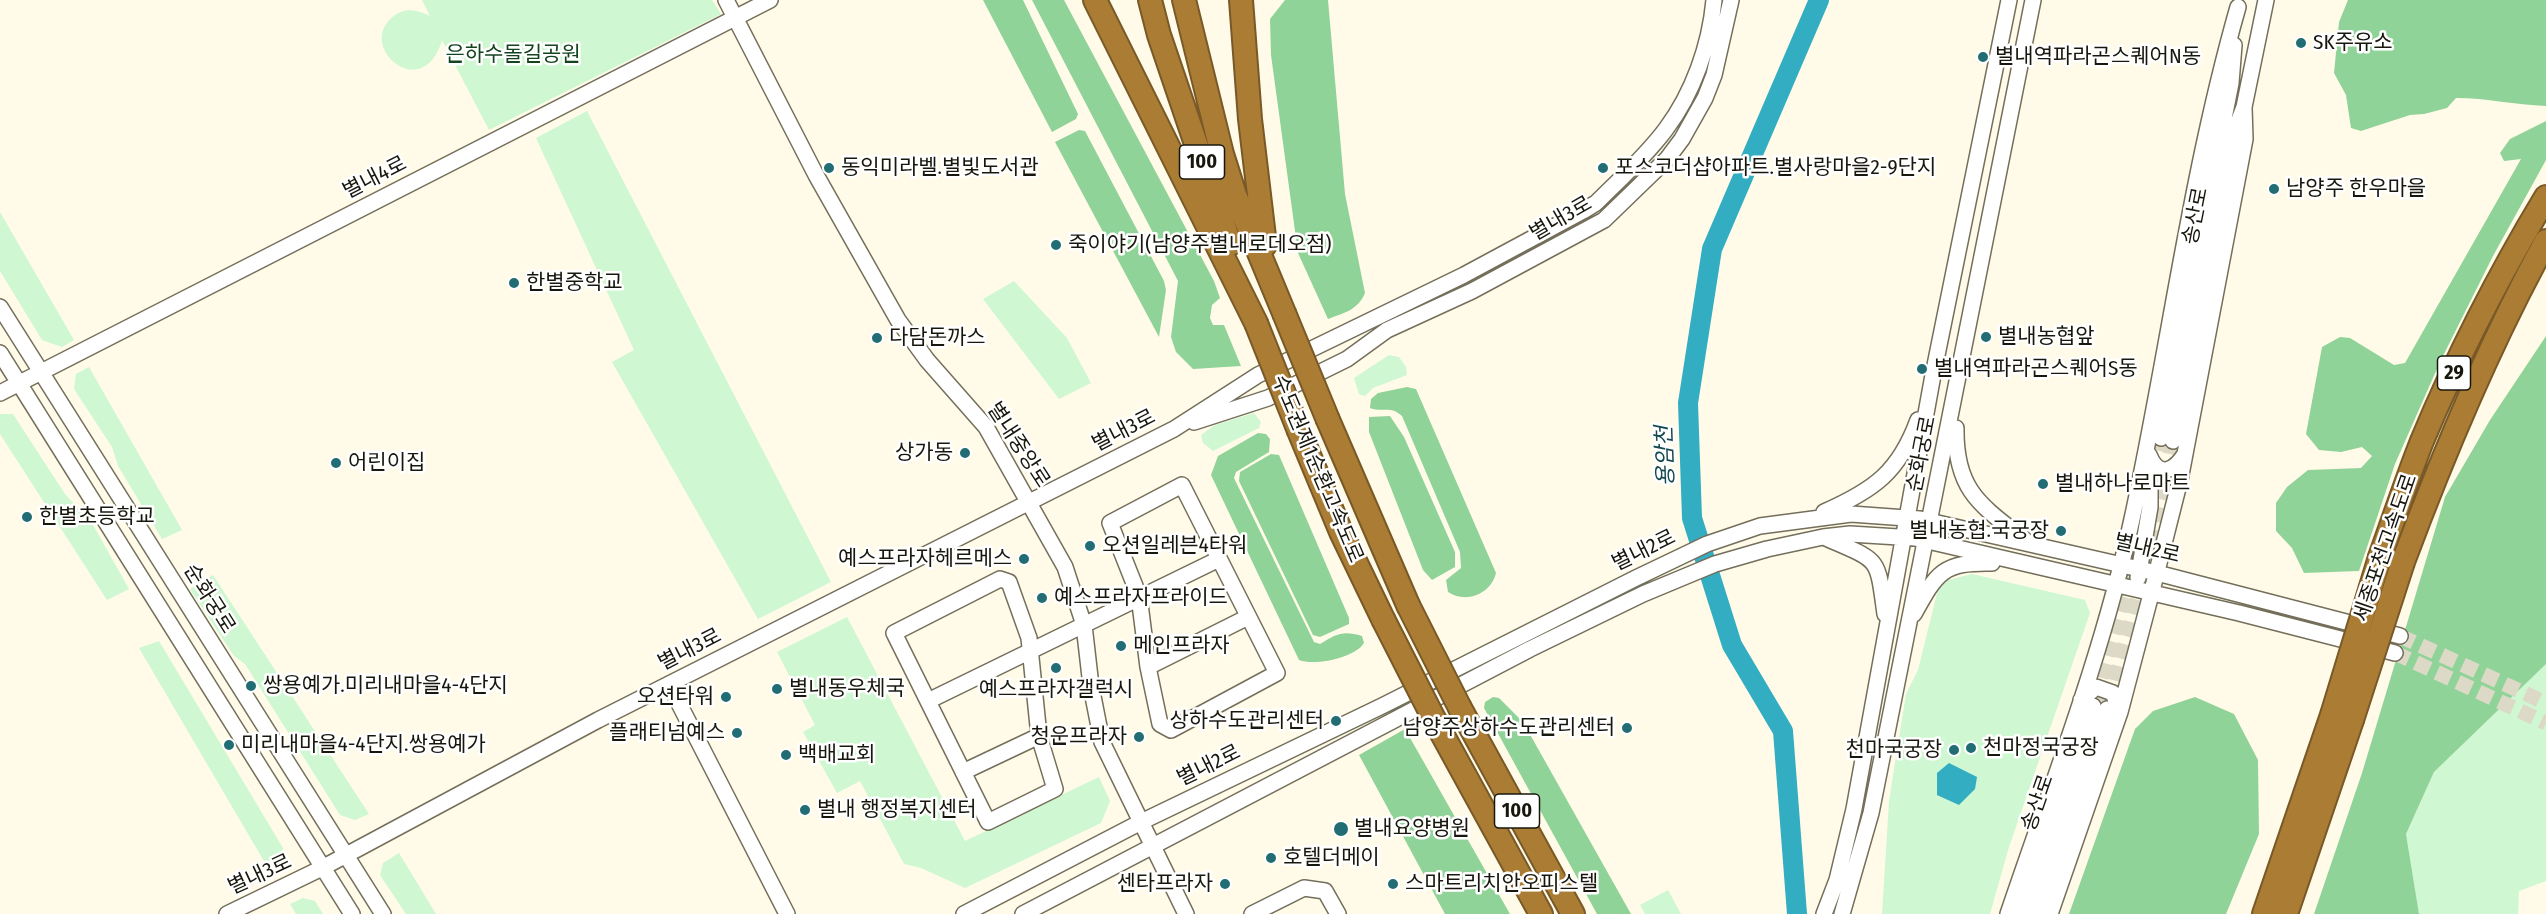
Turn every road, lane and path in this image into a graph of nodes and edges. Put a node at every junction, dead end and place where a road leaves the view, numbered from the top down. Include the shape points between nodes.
1 (726, 0) edge
2 (770, 0) edge
3 (1095, 0) edge
4 (1150, 0) edge
5 (1184, 0) edge
6 (1241, 0) edge
7 (1714, 0) edge
8 (1731, 0) edge
9 (2010, 0) edge
10 (2033, 0) edge
11 (2266, 0) edge
12 (2239, 4) edge
13 (735, 18) junction
14 (2244, 107) junction
15 (2546, 197) edge
16 (2546, 241) edge
17 (0, 307) edge
18 (1284, 313) junction
19 (1256, 323) junction
20 (0, 352) edge
21 (41, 373) junction
22 (19, 384) junction
23 (1931, 386) junction
24 (1957, 389) junction
25 (0, 393) edge
26 (1174, 429) junction
27 (2158, 445) junction
28 (2186, 453) junction
29 (1031, 503) junction
30 (1811, 518) junction
31 (1907, 518) junction
32 (1930, 521) junction
33 (1823, 537) junction
34 (1903, 538) junction
35 (1925, 541) junction
36 (2030, 544) junction
37 (1219, 559) junction
38 (2021, 563) junction
39 (2120, 564) junction
40 (2140, 569) junction
41 (2157, 573) junction
42 (2114, 585) junction
43 (2136, 590) junction
44 (2152, 593) junction
45 (1139, 596) junction
46 (1248, 617) junction
47 (1084, 625) junction
48 (1887, 627) junction
49 (1907, 627) junction
50 (2400, 636) tunnel mouth
51 (1031, 652) junction
52 (2395, 653) tunnel mouth
53 (1148, 667) junction
54 (669, 684) junction
55 (928, 701) junction
56 (2100, 707) junction
57 (2342, 718) junction
58 (1039, 736) junction
59 (963, 772) junction
60 (1141, 822) junction
61 (1151, 847) junction
62 (346, 855) junction
63 (322, 868) junction
64 (227, 914) edge
65 (352, 914) edge
66 (383, 914) edge
67 (787, 914) edge
68 (964, 914) edge
69 (1023, 914) edge
70 (1186, 914) edge
71 (1252, 914) edge
72 (1338, 914) edge
73 (1541, 914) edge
74 (1573, 914) edge
75 (1824, 914) edge
76 (1842, 914) edge
77 (2008, 914) edge
78 (2020, 914) edge
79 (2035, 914) edge
80 (2050, 914) edge
81 (2264, 914) edge
82 (2286, 914) edge

1 - 13 street, 별내중앙로
2 - 13 street, 별내4로
3 - 19 highway
4 - 19 highway, 수도권제1순환고속도로 / 100
5 - 18 highway, 수도권제1순환고속도로 / 100 via 1231,184
6 - 18 highway via 1257,195 1268,262
7 - 26 street, 별내3로 via 1712,21 1695,78 1666,129 1596,203 1464,275 1258,375
8 - 26 street, 별내3로 via 1706,98 1667,159 1604,220 1472,291 1387,330 1347,359 1268,398
9 - 23 street, 순화궁로
10 - 24 street, 순화궁로
11 - 14 street, 송산로
12 - 27 street via 2217,82
13 - 21 street, 별내4로
13 - 29 street, 별내중앙로 via 816,176 898,320 927,360 986,427
14 - 27 street, 송산로 via 2233,136
14 - 28 street via 2245,139
15 - 57 highway, 세종포천고속도로 / 29, bridge via 2496,286 2422,442 2380,557
16 - 57 highway, 세종포천고속도로 / 29, bridge via 2511,304 2439,465
17 - 21 street, 순화궁로
18 - 74 highway, 수도권제1순환고속도로 / 100, bridge via 1408,605
19 - 73 highway, 수도권제1순환고속도로 / 100, bridge via 1341,532 1435,721
20 - 22 street
21 - 22 street, 별내4로
21 - 62 street, 순화궁로
22 - 25 street, 별내4로
22 - 63 street
23 - 30 street via 1897,464 1877,485
23 - 31 street, 순화궁로
24 - 32 street, 순화궁로
24 - 36 street via 1955,448 1961,476 1976,501
26 - 29 street, 별내3로
27 - 28 street via 2154,465 2161,470 2177,467
27 - 39 street
27 - 40 street
28 - 41 street
29 - 47 street, 별내중앙로 via 1065,567
29 - 54 street, 별내3로
30 - 31 street, 별내2로 via 1851,514
30 - 60 street, 별내2로 via 1779,522 1707,544
31 - 32 street, 별내2로
31 - 34 street, 순화궁로
32 - 35 street, 순화궁로
32 - 36 street, 별내2로
33 - 34 street, 별내2로 via 1850,534
33 - 48 street via 1868,556 1880,571
33 - 61 street, 별내2로 via 1716,564 1643,594
34 - 35 street, 별내2로
34 - 48 street, 순화궁로
35 - 38 street, 별내2로
35 - 49 street, 순화궁로
36 - 39 street, 별내2로
37 - 45 street
37 - 45 street via 1182,485 1110,523
37 - 46 street
38 - 42 street, 별내2로
38 - 49 street via 1963,563 1944,570 1928,588
39 - 40 street, 별내2로
39 - 42 street
40 - 41 street, 별내2로
40 - 43 street
41 - 44 street
41 - 50 street, 별내2로
42 - 43 street, 별내2로
42 - 56 street
43 - 44 street, 별내2로
44 - 52 street, 별내2로
44 - 56 street
45 - 47 street
45 - 53 street
46 - 53 street
46 - 53 street via 1277,673 1171,730 1160,724
47 - 51 street
47 - 60 street, 별내중앙로 via 1102,742
48 - 75 street, 순화궁로 via 1838,880
49 - 76 street, 순화궁로 via 1871,813
51 - 55 street
51 - 55 street via 1009,582 1000,579 894,633
51 - 58 street
54 - 62 street, 별내3로
54 - 67 street
55 - 59 street
56 - 77 street
56 - 78 street, 송산로
56 - 79 street, 송산로
56 - 80 street
57 - 81 highway, 세종포천고속도로 / 29
57 - 82 highway, 세종포천고속도로 / 29
58 - 59 street
58 - 59 street via 1055,789 988,822
60 - 61 street, 별내중앙로
60 - 68 street, 별내2로
61 - 69 street, 별내2로
61 - 70 street, 별내중앙로
62 - 63 street, 별내3로
62 - 66 street, 순화궁로
63 - 64 street, 별내3로
63 - 65 street
71 - 72 street via 1304,888 1325,891

